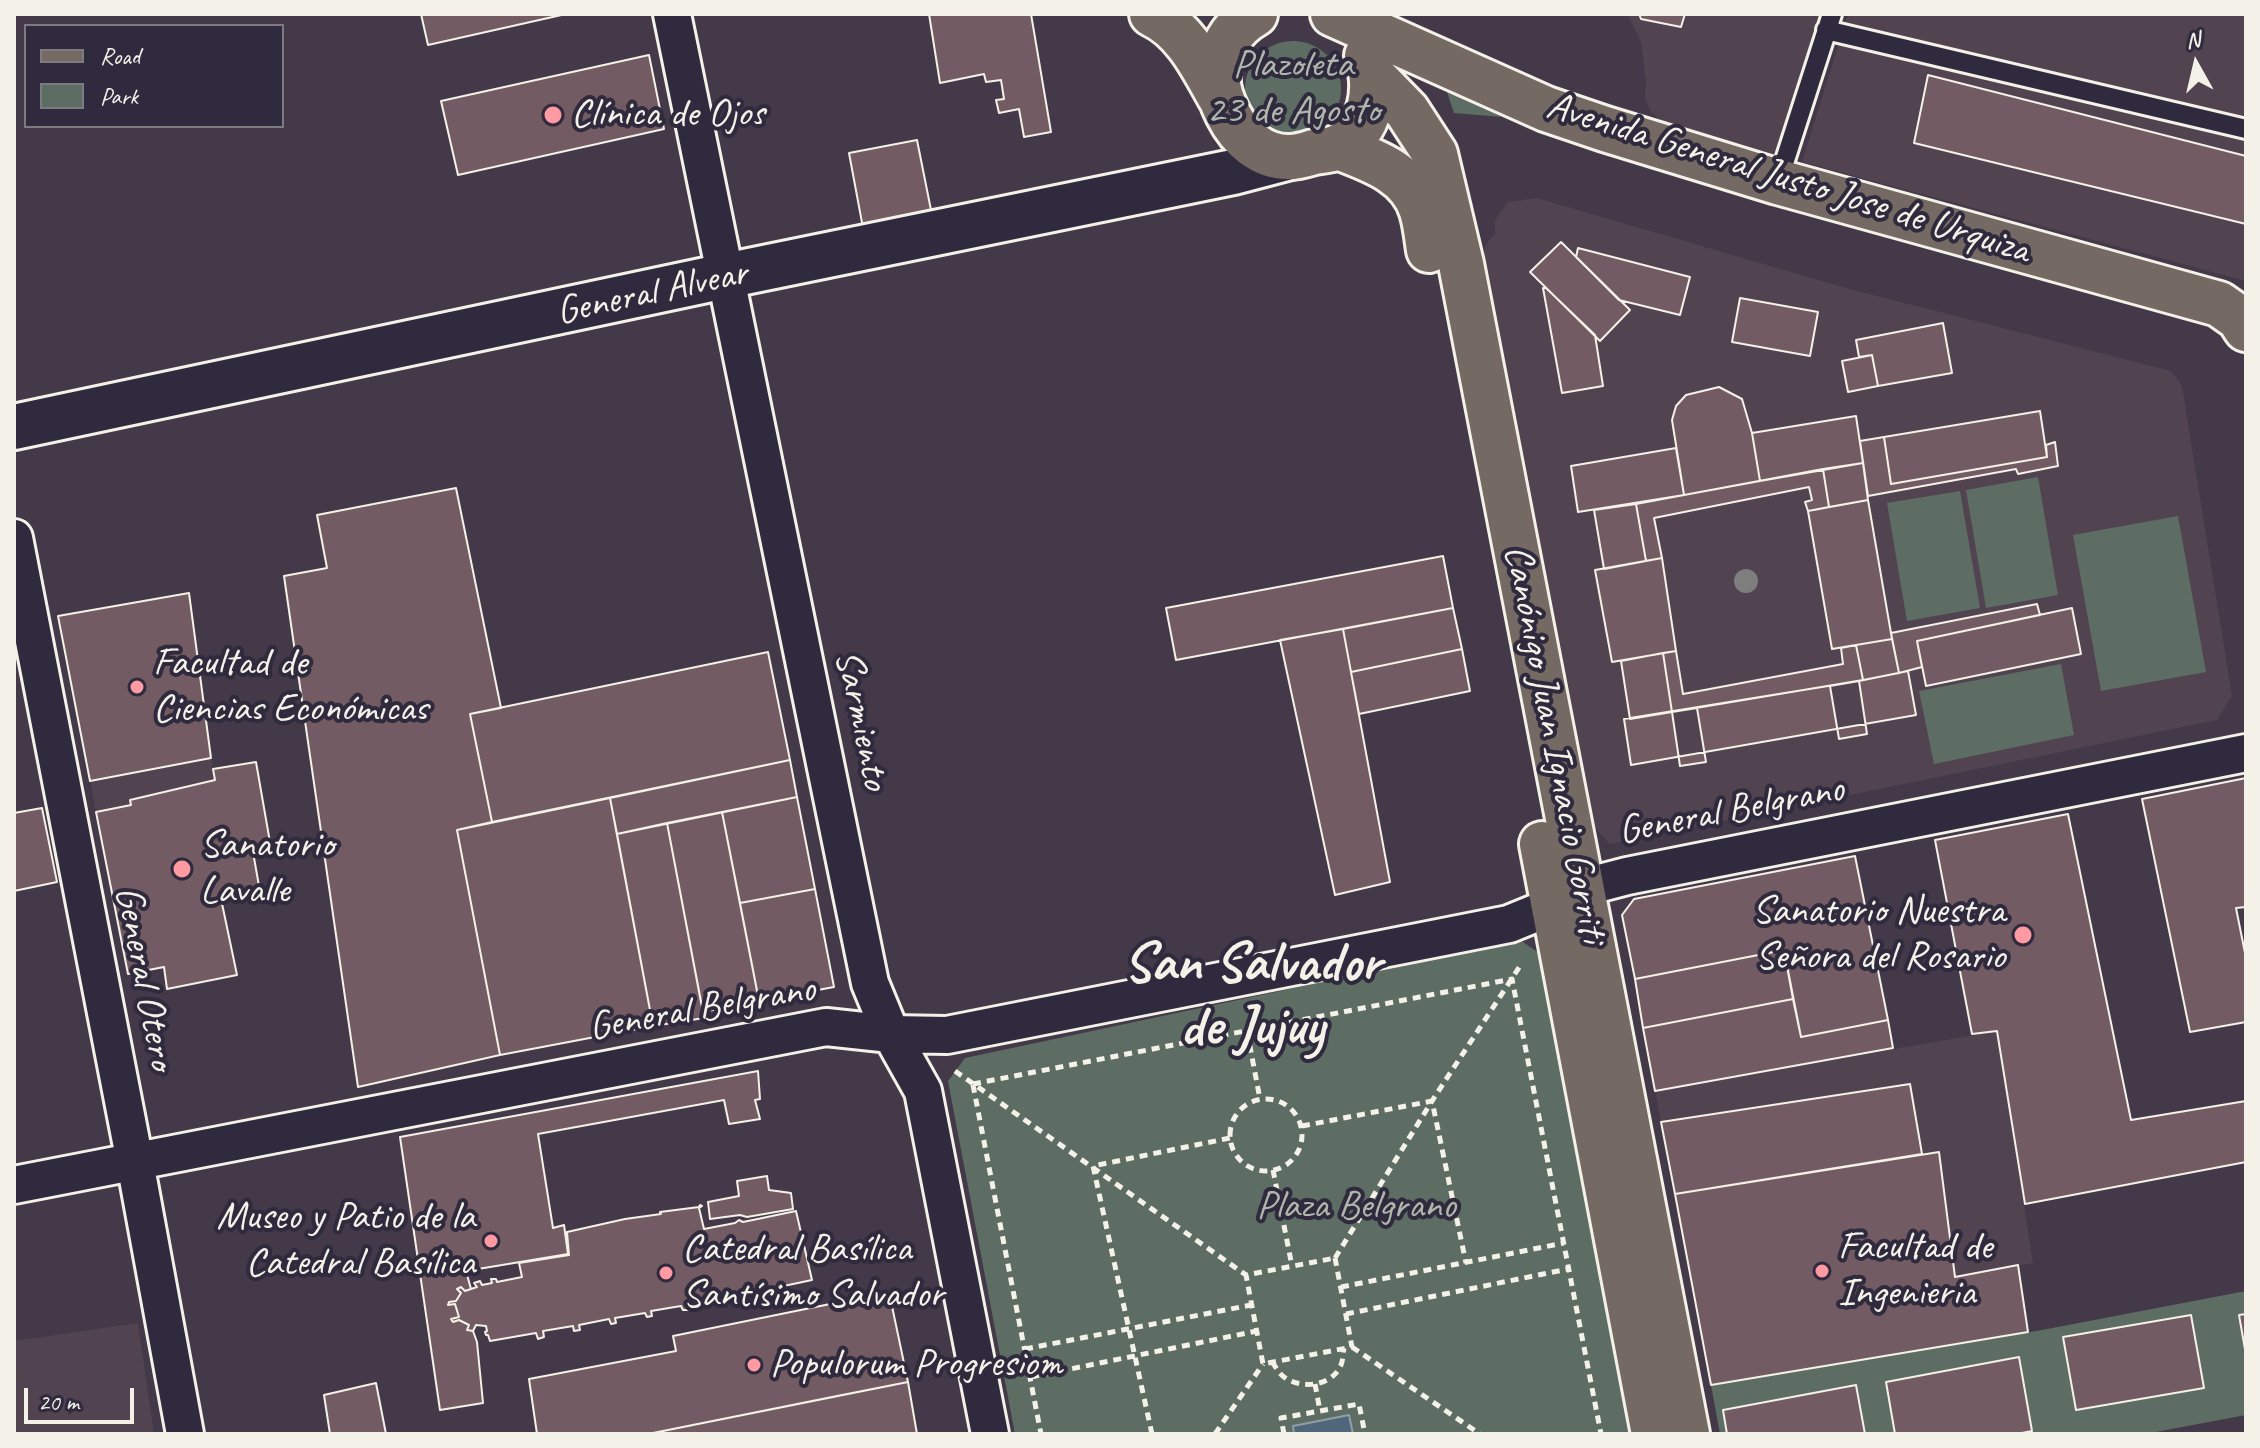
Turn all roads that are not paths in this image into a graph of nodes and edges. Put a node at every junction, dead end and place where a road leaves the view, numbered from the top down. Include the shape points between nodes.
1 (672, 14) edge
2 (1152, 14) edge
3 (1255, 14) edge
4 (1332, 14) edge
5 (1829, 22) edge
6 (1372, 75) junction
7 (1222, 102) junction
8 (2246, 129) edge
9 (1338, 147) junction
10 (1290, 157) junction
11 (1778, 182) junction
12 (725, 276) junction
13 (2246, 329) edge
14 (14, 427) edge
15 (14, 538) edge
16 (2246, 753) edge
17 (1565, 910) junction
18 (891, 1034) junction
19 (135, 1162) junction
20 (14, 1185) edge
21 (185, 1434) edge
22 (990, 1434) edge
23 (1654, 1434) edge
24 (1687, 1434) edge

1 - 12 street, Sarmiento
2 - 7 main road via 1194,52
3 - 7 main road via 1228,38 1219,58
4 - 6 main road via 1364,50
4 - 11 main road, Avenida General Justo Jose de Urquiza via 1546,109
5 - 8 lane
5 - 11 lane
6 - 9 main road via 1373,96 1363,125
6 - 17 main road, Canónigo Juan Ignacio Gorriti via 1424,136 1442,180 1461,264
7 - 10 main road via 1246,140
9 - 10 main road
9 - 17 main road, Canónigo Juan Ignacio Gorriti via 1409,185 1422,210
10 - 12 street, General Alvear
11 - 13 main road, Avenida General Justo Jose de Urquiza via 2219,304
12 - 14 street, General Alvear
12 - 18 street, Sarmiento via 870,983
15 - 19 street, General Otero
16 - 17 street, General Belgrano via 1627,876
17 - 18 street, General Belgrano via 947,1035
17 - 23 main road, Canónigo Juan Ignacio Gorriti
17 - 24 main road, Canónigo Juan Ignacio Gorriti
18 - 19 street, General Belgrano via 826,1027
18 - 22 street, Sarmiento via 923,1091
19 - 20 street, General Belgrano
19 - 21 street, General Otero

